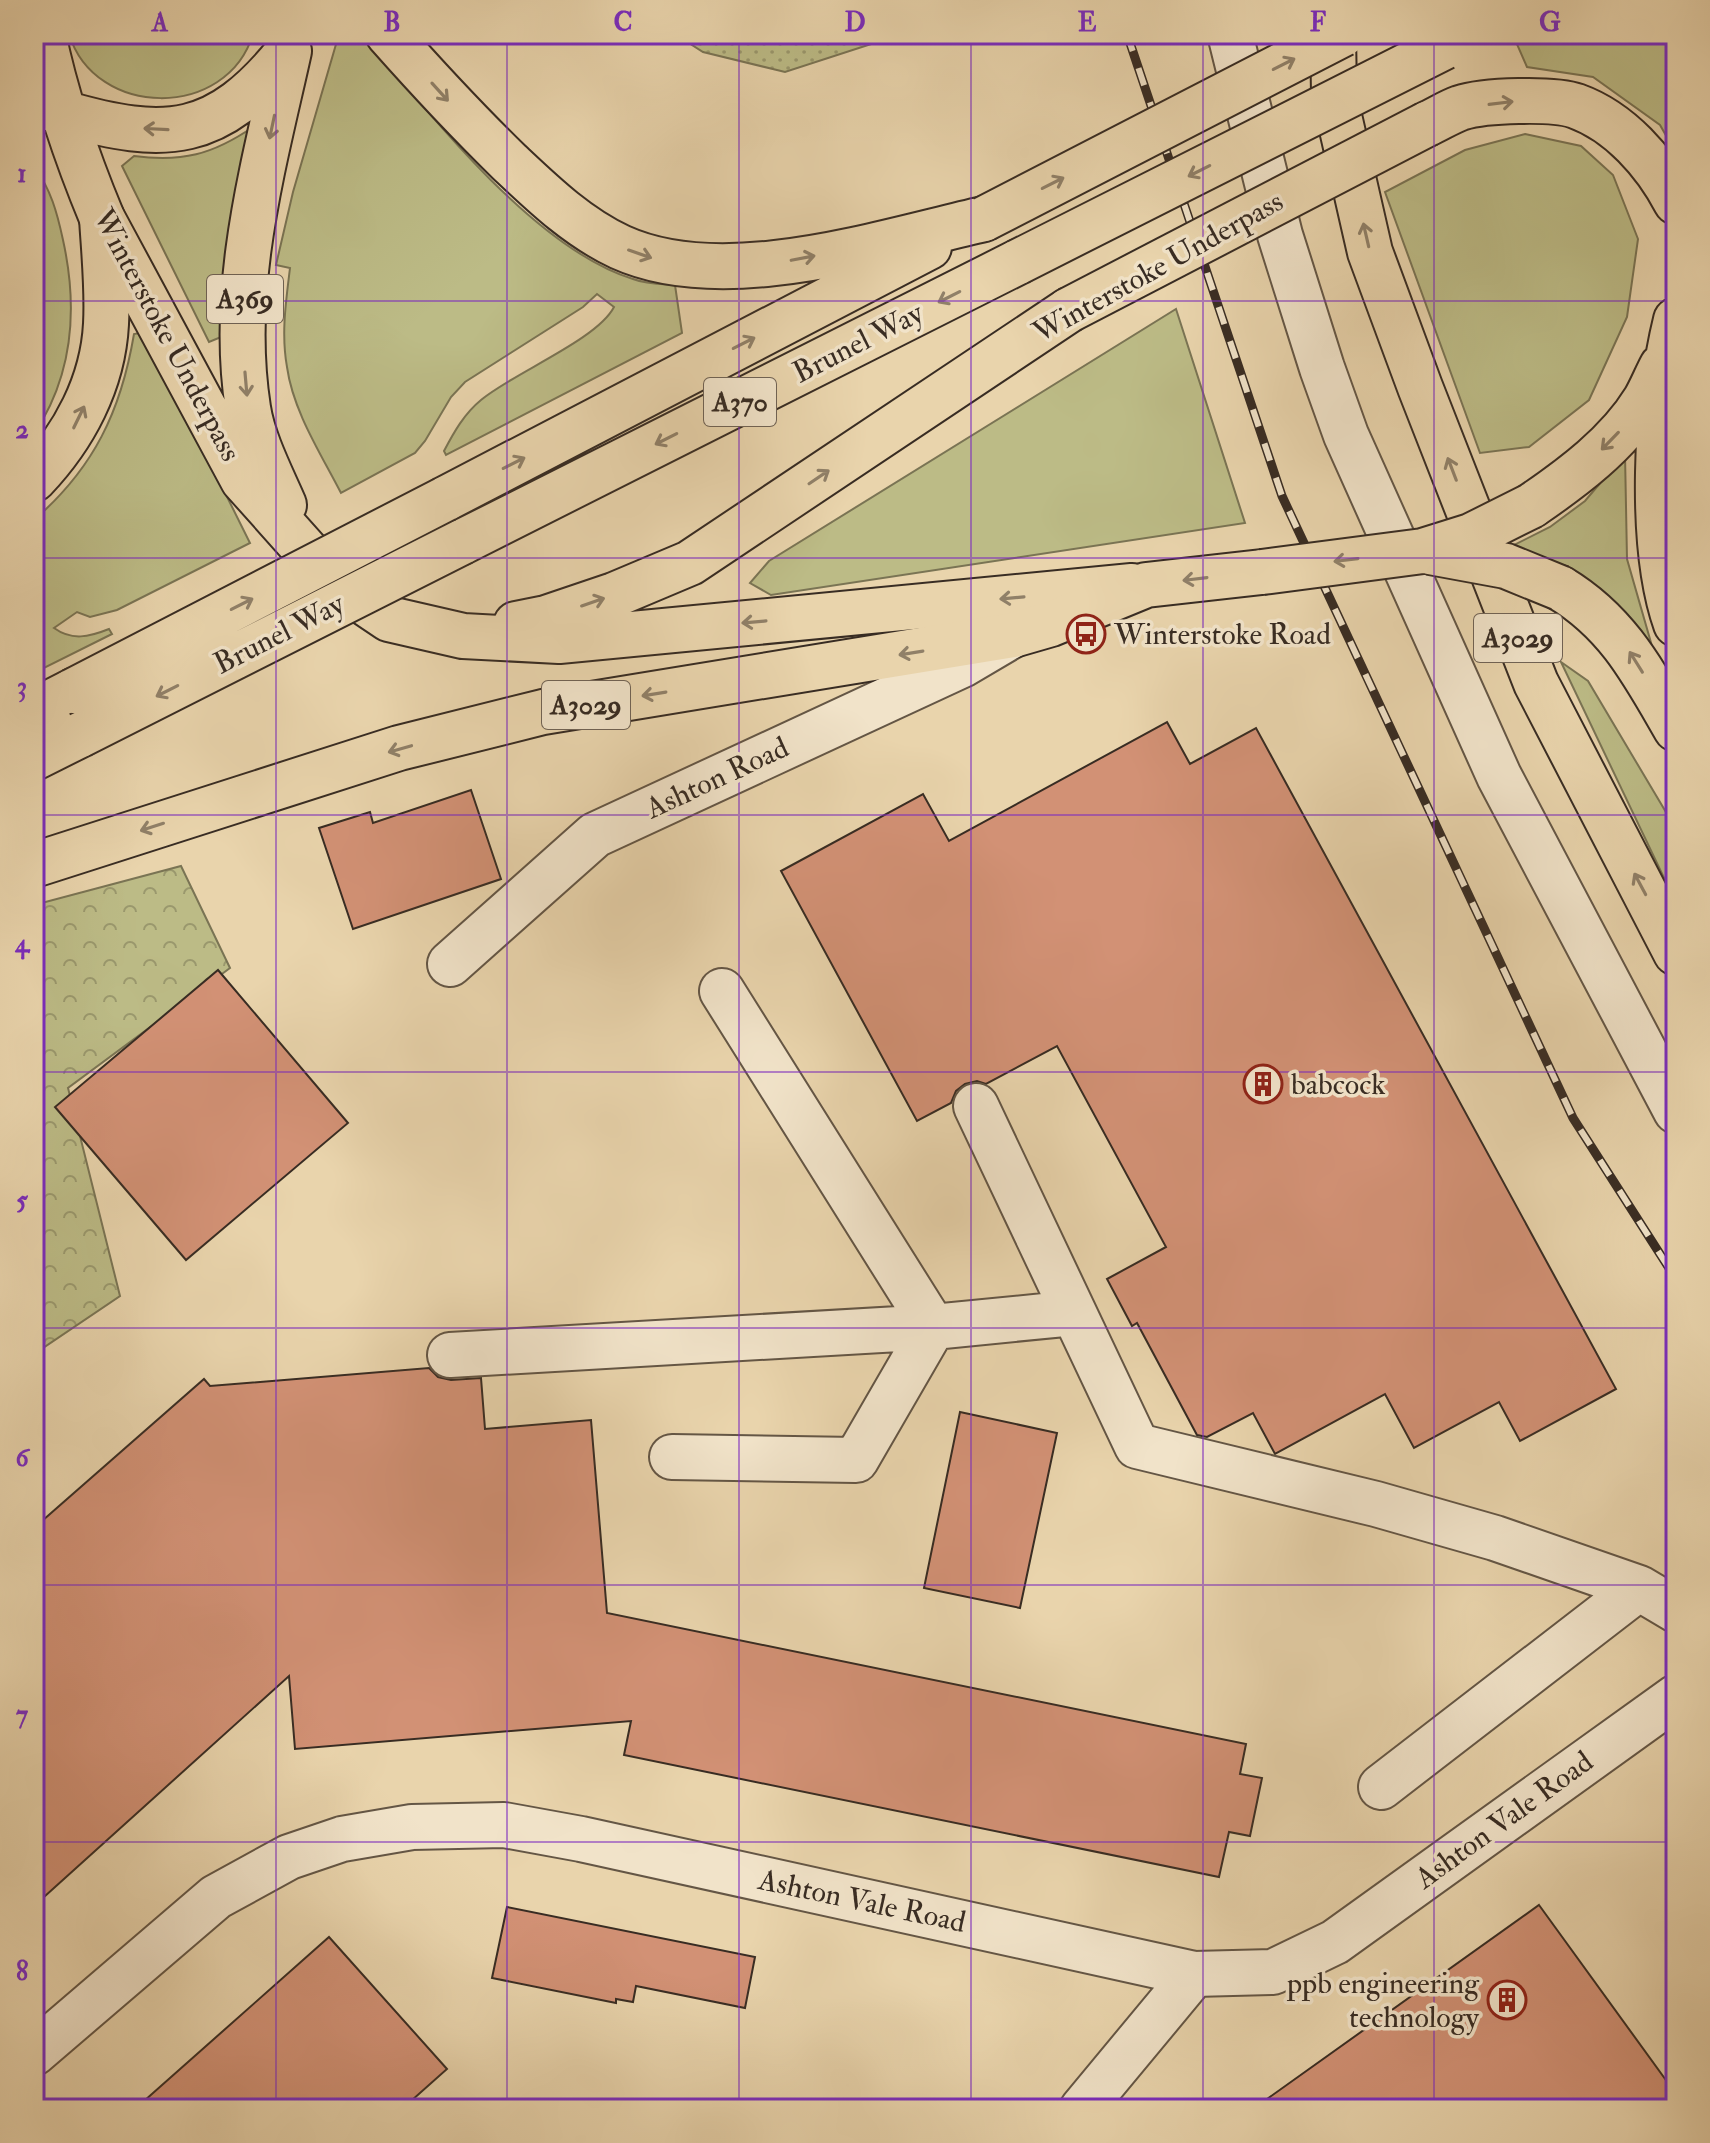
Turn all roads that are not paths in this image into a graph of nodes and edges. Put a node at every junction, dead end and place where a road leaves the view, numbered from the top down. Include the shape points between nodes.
1 (43, 34) edge
2 (388, 34) edge
3 (1230, 34) edge
4 (1333, 34) edge
5 (1343, 34) edge
6 (1455, 41) edge
7 (293, 42) edge
8 (53, 110) edge
9 (1676, 202) edge
10 (102, 218) junction
11 (984, 219) junction
12 (1672, 337) edge
13 (34, 479) edge
14 (299, 541) junction
15 (1423, 551) junction
16 (1146, 585) junction
17 (1676, 624) edge
18 (1013, 635) junction
19 (463, 636) junction
20 (34, 711) edge
21 (1676, 729) edge
22 (34, 758) edge
23 (34, 865) edge
24 (1676, 953) edge
25 (450, 964) dead end
26 (722, 991) dead end
27 (976, 1106) dead end
28 (1676, 1111) edge
29 (1074, 1313) junction
30 (933, 1327) junction
31 (450, 1355) dead end
32 (672, 1457) dead end
33 (1639, 1588) junction
34 (1676, 1610) edge
35 (1676, 1697) edge
36 (1381, 1787) dead end
37 (1194, 1974) junction
38 (34, 2053) edge
39 (1082, 2109) edge

1 - 8 main road, A369
2 -> 11 main road via 551,202 620,247 659,260 767,265
3 - 28 street via 1284,248 1346,435 1499,776
24 -> 4 main road, A3029 via 1536,683 1400,335 1370,252 1340,123
11 -> 5 main road, Brunel Way / A370, bridge
6 -> 22 main road, Brunel Way / A370, bridge
7 -> 8 main road via 262,84 215,119 196,126 102,124
7 -> 14 main road, Winterstoke Underpass / A369 via 249,233 242,347 248,411
8 - 10 main road, Winterstoke Underpass / A369
19 -> 9 main road, Winterstoke Underpass / A3029, bridge via 546,618 690,563 1069,310 1462,108 1518,100 1575,105 1624,134 1662,174
13 -> 10 main road, A369 via 75,426 100,363 106,324
10 - 14 main road, Winterstoke Underpass / A369 via 243,480
20 -> 11 main road, Brunel Way / A370, bridge
12 -> 15 main road, A3029, bridge via 1644,401 1566,483 1471,536
12 - 17 main road, A3029 via 1659,457 1661,558
14 - 19 main road, Winterstoke Underpass / A3029 via 334,582 389,619
15 -> 16 main road, Winterstoke Underpass / A3029, bridge
21 -> 15 main road, A3029, bridge via 1633,655 1585,603 1506,566
16 - 18 main road, A3029
16 -> 19 main road, Winterstoke Underpass / A3029 via 559,641
18 -> 23 main road, A3029 via 543,712 399,748
18 - 25 street, Ashton Road via 962,665 595,835
26 - 30 street
27 - 29 street
29 - 30 street
29 - 33 street via 1137,1446 1391,1508
30 - 31 street
30 - 32 street via 856,1460
33 - 34 street
33 - 36 street
35 - 37 street, Ashton Vale Road via 1335,1942 1273,1972
37 - 38 street, Ashton Vale Road via 581,1839 504,1825 412,1827 342,1839 289,1857 216,1897
37 - 39 street

